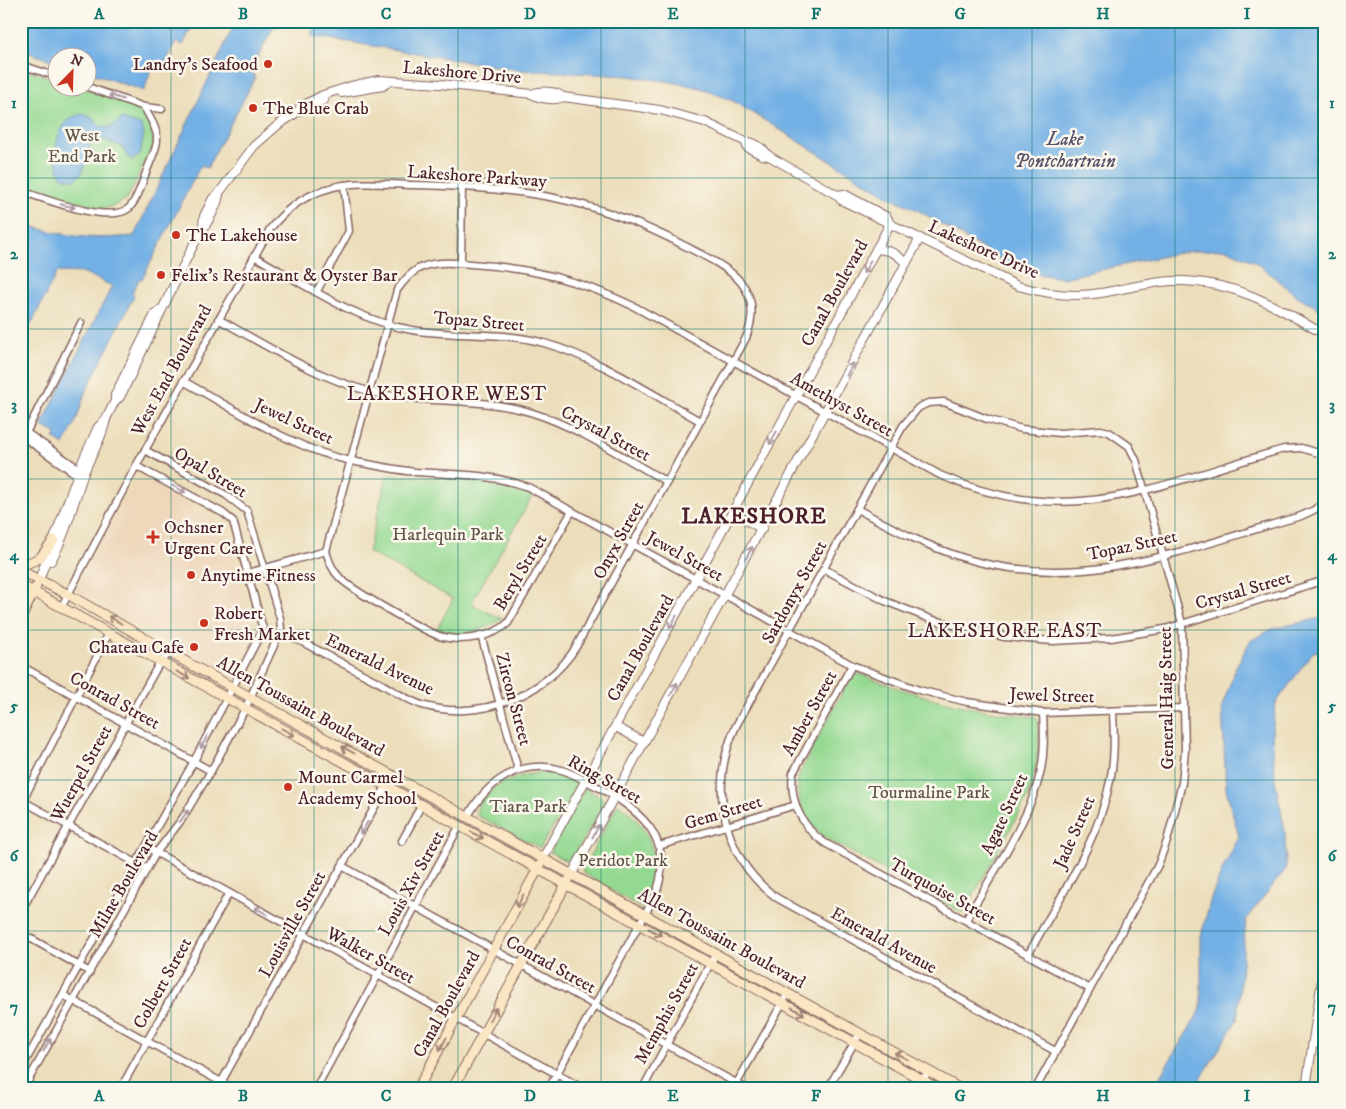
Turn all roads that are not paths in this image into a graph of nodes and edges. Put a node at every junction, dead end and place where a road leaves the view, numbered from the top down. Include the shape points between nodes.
1 (21, 65) edge
2 (48, 74) edge
3 (98, 91) edge
4 (144, 106) junction
5 (162, 109) dead end
6 (344, 185) junction
7 (462, 186) junction
8 (21, 191) edge
9 (890, 224) junction
10 (920, 238) junction
11 (876, 249) junction
12 (254, 256) junction
13 (461, 263) junction
14 (906, 264) junction
15 (317, 291) junction
16 (218, 319) junction
17 (81, 323) dead end
18 (386, 324) junction
19 (1325, 335) edge
20 (734, 361) junction
21 (184, 381) junction
22 (368, 391) junction
23 (796, 395) junction
24 (826, 412) junction
25 (700, 421) junction
26 (1088, 431) joint
27 (23, 435) edge
28 (891, 448) junction
29 (145, 450) junction
30 (1325, 455) edge
31 (350, 461) junction
32 (136, 466) junction
33 (81, 472) junction
34 (667, 482) junction
35 (1144, 490) junction
36 (1325, 501) edge
37 (857, 509) junction
38 (572, 511) junction
39 (732, 512) junction
40 (762, 529) junction
41 (54, 540) junction
42 (632, 544) junction
43 (326, 551) junction
44 (1164, 556) junction
45 (21, 566) edge
46 (265, 568) junction
47 (824, 569) junction
48 (21, 571) edge
49 (248, 572) junction
50 (39, 580) junction
51 (696, 580) junction
52 (1325, 580) edge
53 (21, 585) edge
54 (34, 591) junction
55 (69, 595) junction
56 (725, 596) junction
57 (62, 606) junction
58 (21, 618) edge
59 (1182, 623) junction
60 (790, 630) junction
61 (109, 633) junction
62 (280, 634) junction
63 (481, 635) junction
64 (170, 653) junction
65 (160, 662) junction
66 (852, 664) junction
67 (21, 666) edge
68 (234, 687) junction
69 (76, 696) junction
70 (250, 696) junction
71 (227, 699) junction
72 (500, 703) junction
73 (246, 708) junction
74 (1184, 708) junction
75 (1114, 712) junction
76 (1043, 713) junction
77 (126, 722) junction
78 (616, 727) junction
79 (644, 742) junction
80 (194, 761) junction
81 (518, 770) junction
82 (211, 771) junction
83 (392, 774) junction
84 (586, 781) junction
85 (387, 785) junction
86 (419, 789) junction
87 (615, 797) junction
88 (22, 802) edge
89 (418, 802) junction
90 (796, 806) junction
91 (468, 816) junction
92 (460, 825) junction
93 (69, 826) junction
94 (728, 826) junction
95 (502, 835) junction
96 (402, 841) dead end
97 (496, 845) junction
98 (658, 846) junction
99 (146, 847) junction
100 (156, 853) junction
101 (543, 858) junction
102 (136, 863) junction
103 (342, 866) junction
104 (147, 869) junction
105 (538, 869) junction
106 (572, 874) junction
107 (566, 884) junction
108 (602, 891) junction
109 (229, 893) junction
110 (596, 901) junction
111 (416, 906) junction
112 (21, 911) edge
113 (645, 914) junction
114 (966, 920) junction
115 (639, 924) junction
116 (21, 933) edge
117 (682, 934) junction
118 (304, 935) junction
119 (676, 944) junction
120 (495, 950) junction
121 (716, 953) junction
122 (1028, 954) junction
123 (1325, 960) edge
124 (711, 963) junction
125 (521, 964) junction
126 (79, 966) junction
127 (90, 972) junction
128 (378, 976) junction
129 (1090, 989) junction
130 (788, 993) junction
131 (63, 995) junction
132 (74, 1000) junction
133 (782, 1002) junction
134 (594, 1006) junction
135 (456, 1019) junction
136 (483, 1033) junction
137 (860, 1033) junction
138 (147, 1041) junction
139 (854, 1042) junction
140 (1312, 1043) junction
141 (666, 1045) junction
142 (1325, 1046) edge
143 (1055, 1051) junction
144 (21, 1069) edge
145 (928, 1071) junction
146 (557, 1074) junction
147 (939, 1077) junction
148 (921, 1084) edge
149 (220, 1085) edge
150 (735, 1085) edge
151 (935, 1087) edge
152 (24, 1088) edge
153 (121, 1088) edge
154 (232, 1088) edge
155 (316, 1088) edge
156 (418, 1088) edge
157 (453, 1088) edge
158 (549, 1088) edge
159 (582, 1088) edge
160 (642, 1088) edge
161 (745, 1088) edge
162 (828, 1088) edge
163 (959, 1088) edge
164 (1036, 1088) edge
165 (1306, 1088) edge

1 - 2 street
4 -> 3 street
4 - 5 street
8 -> 4 street via 65,206 96,212 121,213 129,208 159,141
6 - 7 street, Lakeshore Parkway
6 - 12 street, West End Boulevard via 318,192 290,208 270,229
6 - 15 street via 349,230
7 - 13 street
7 - 20 street, Lakeshore Parkway via 542,194 593,206 646,226 726,268 743,284 752,308 750,329
9 - 10 street, Lakeshore Drive
9 - 11 street, Canal Boulevard
9 - 33 street, Lakeshore Drive via 841,200 837,194 769,156 755,152 747,147 746,142 705,122 660,110 537,91 532,94 379,80 348,86 304,104 278,125 254,146 213,198 204,216 204,225
10 - 14 street
10 - 19 street, Lakeshore Drive via 1018,286 1039,292 1083,295 1171,281 1213,284 1255,296
11 - 14 street via 890,250
11 -> 23 street, Canal Boulevard
12 - 15 street, Topaz Street
12 - 16 street, West End Boulevard
13 - 18 street, Amethyst Street via 435,264 418,269 397,290
13 - 20 street, Amethyst Street via 552,274 596,288
24 -> 14 street
15 - 18 street, Topaz Street
16 - 21 street, West End Boulevard
16 - 22 street, Crystal Street via 316,372
17 - 27 street
18 - 22 street, Amethyst Street
18 - 25 street, Topaz Street via 412,330 494,335 543,343 594,363
20 - 23 street, Amethyst Street
20 - 25 street, Onyx Street
21 - 29 street, West End Boulevard
21 - 31 street, Jewel Street via 278,433
22 - 31 street, Amethyst Street
22 - 34 street, Crystal Street via 428,400 500,405 533,413 570,428
23 - 24 street, Amethyst Street
23 -> 39 street, Canal Boulevard
24 - 28 street, Amethyst Street
24 - 40 street
25 - 34 street, Onyx Street
26 - 28 street, Sardonyx Street via 1060,433 1022,429 944,402 928,403 913,412
26 - 35 street, General Haig Street via 1109,432 1129,446
27 - 33 street
28 - 35 street, Amethyst Street via 959,483 1015,499 1067,503 1113,498
28 - 37 street, Sardonyx Street
29 - 32 street, West End Boulevard
29 - 46 street, Opal Street via 242,506 250,517
30 - 35 street, Amethyst Street via 1301,448 1284,449
31 - 38 street, Jewel Street via 414,472 491,476 528,488
31 - 43 street, Amethyst Street
32 -> 49 street, Opal Street via 229,518 236,530
32 - 55 street, West End Boulevard
33 - 41 street, Lakeshore Drive
33 - 50 street, Lakeshore Drive via 62,538
34 - 42 street, Onyx Street
35 - 44 street, General Haig Street
36 - 44 street, Topaz Street via 1301,516
37 - 44 street, Topaz Street via 940,550 1013,569 1086,571
37 - 47 street, Sardonyx Street
38 - 42 street, Jewel Street
38 - 63 street, Beryl Street via 516,613 500,629
39 - 40 street
39 - 51 street, Canal Boulevard
56 -> 40 street
41 - 45 main road via 40,558
41 - 50 street, Lakeshore Drive
42 - 51 street, Jewel Street
42 - 72 street, Onyx Street via 561,669 535,689
43 - 46 street
43 - 63 street via 332,568 347,585 434,634 463,639
44 - 59 street, General Haig Street
46 - 49 street
46 - 62 street, Opal Street via 280,618
47 - 59 street, Crystal Street via 933,620 1005,637 1053,641 1111,638
47 - 60 street, Sardonyx Street
48 - 50 main road, Allen Toussaint Boulevard
49 - 68 street, Opal Street via 263,629
50 - 54 main road, Lakeshore Drive
50 - 55 main road, Allen Toussaint Boulevard
51 - 56 street, Jewel Street
51 -> 78 street, Canal Boulevard
52 - 59 street, Crystal Street
53 - 54 main road, Allen Toussaint Boulevard
54 - 57 main road, Allen Toussaint Boulevard
54 - 58 main road
55 - 57 street, West End Boulevard
64 -> 55 main road, Allen Toussaint Boulevard
56 - 60 street, Jewel Street
79 -> 56 street
57 - 61 main road, Allen Toussaint Boulevard
59 - 74 street, General Haig Street
60 - 66 street, Jewel Street
60 - 94 street, Sardonyx Street via 729,743 721,788
61 - 65 main road, Allen Toussaint Boulevard
61 - 69 street
62 - 70 street
62 - 72 street, Emerald Avenue via 293,637 422,705 456,710
63 - 72 street, Zircon Street
64 - 65 street, Wuerpel Street
64 - 68 main road, Allen Toussaint Boulevard
65 -> 71 main road, Allen Toussaint Boulevard
65 - 77 street, Wuerpel Street
66 - 76 street, Jewel Street via 943,697
66 - 90 street, Amber Street via 793,773
67 - 69 street, Conrad Street
68 - 70 main road, Allen Toussaint Boulevard
68 - 71 street, Milne Boulevard
69 - 77 street, Conrad Street
69 - 88 street
70 - 73 street, Milne Boulevard
83 -> 70 main road, Allen Toussaint Boulevard
71 - 73 main road, Allen Toussaint Boulevard
71 -> 80 street, Milne Boulevard
72 - 81 street, Zircon Street
73 - 82 street, Milne Boulevard
73 -> 85 main road, Allen Toussaint Boulevard
74 - 75 street, Jewel Street
74 - 129 street, General Haig Street via 1182,783 1167,841 1146,888
75 - 76 street, Jewel Street
75 - 122 street, Jade Street via 1112,767 1100,816 1085,851
76 - 114 street, Agate Street via 1043,757 1036,787 1020,823
77 - 80 street, Conrad Street
77 - 93 street, Wuerpel Street
78 - 79 street
78 - 84 street, Canal Boulevard
79 - 87 street
80 - 82 street, Conrad Street
80 - 99 street, Milne Boulevard
81 - 84 street, Ring Street via 551,768
81 - 91 street, Ring Street via 489,786
100 -> 82 street, Milne Boulevard via 182,819
83 - 85 street, Louisville Street
83 - 86 main road, Allen Toussaint Boulevard
84 - 87 street, Ring Street
84 - 101 street, Canal Boulevard
85 - 89 main road, Allen Toussaint Boulevard
85 -> 103 street, Louisville Street
86 - 89 main road
86 - 91 main road, Allen Toussaint Boulevard
87 - 98 street, Ring Street via 641,815
106 -> 87 street
88 - 93 street
89 - 92 main road, Allen Toussaint Boulevard
89 - 96 street
90 - 94 street, Gem Street
90 - 114 street, Turquoise Street via 814,836
91 - 95 main road, Allen Toussaint Boulevard
92 -> 97 main road, Allen Toussaint Boulevard
92 - 111 street, Louis Xiv Street
93 - 102 street
93 - 112 street, Wuerpel Street
94 - 98 street, Gem Street
94 - 143 street, Emerald Avenue via 748,869 777,898
95 - 97 main road
95 - 101 main road, Allen Toussaint Boulevard
97 - 105 main road, Allen Toussaint Boulevard
98 - 113 street, Ring Street via 659,882
99 - 100 street, Walker Street
99 - 102 street, Milne Boulevard
100 - 104 street, Milne Boulevard
100 - 109 street, Walker Street
101 - 105 main road, Canal Boulevard
101 - 106 main road, Allen Toussaint Boulevard
102 - 104 street
102 - 126 street, Milne Boulevard
103 - 111 street, Conrad Street
103 - 118 street, Louisville Street
104 - 127 street, Milne Boulevard
105 - 107 main road, Allen Toussaint Boulevard
105 -> 120 main road, Canal Boulevard
106 - 107 main road
106 - 108 main road, Allen Toussaint Boulevard
107 - 110 main road, Allen Toussaint Boulevard
107 - 125 main road
108 - 110 main road
108 - 113 main road, Allen Toussaint Boulevard
118 -> 109 street, Walker Street
109 - 138 street, Colbert Street
110 - 115 main road, Allen Toussaint Boulevard
111 - 120 street, Conrad Street
111 - 128 street, Louis Xiv Street
113 - 115 street, Ring Street
113 - 117 main road, Allen Toussaint Boulevard
114 - 122 street, Turquoise Street
115 -> 119 main road, Allen Toussaint Boulevard
115 - 134 street, Ring Street
116 - 126 street
117 - 119 main road
117 - 121 main road, Allen Toussaint Boulevard
118 - 128 street, Walker Street
118 - 149 street, Louisville Street
119 - 124 main road, Allen Toussaint Boulevard
120 - 125 street, Conrad Street
120 - 135 main road, Canal Boulevard
121 - 124 street, Memphis Street
121 - 130 main road, Allen Toussaint Boulevard
122 - 129 street, Turquoise Street
123 - 140 street
124 - 133 main road, Allen Toussaint Boulevard
124 - 141 street, Memphis Street
125 - 134 street, Conrad Street
136 -> 125 main road
126 - 127 street
126 - 131 street, Milne Boulevard
127 - 132 street, Milne Boulevard
128 - 135 street, Walker Street
128 - 155 street, Louis Xiv Street
129 - 143 street, General Haig Street
130 - 133 street
130 - 137 main road, Allen Toussaint Boulevard
131 - 132 street
131 - 144 street, Milne Boulevard
132 - 138 street
152 -> 132 street, Milne Boulevard
133 -> 139 main road, Allen Toussaint Boulevard
133 - 150 street
134 - 141 street, Conrad Street
134 - 146 street, Ring Street
135 - 136 street, Walker Street
135 -> 156 main road, Canal Boulevard
136 - 146 street, Walker Street
136 - 157 main road
137 - 139 street
145 -> 137 main road, Allen Toussaint Boulevard
138 - 149 street
138 - 153 street, Colbert Street
139 - 148 main road, Allen Toussaint Boulevard
139 - 162 street
140 - 142 street
140 - 165 street
141 - 150 street, Conrad Street
141 - 160 street, Memphis Street
143 - 164 street, General Haig Street
145 - 147 main road, Allen Toussaint Boulevard
145 - 148 street
146 - 158 street, Ring Street
146 - 159 street, Walker Street
147 - 151 street
147 - 163 main road, Allen Toussaint Boulevard
148 - 151 main road, Allen Toussaint Boulevard
149 - 154 street
150 - 161 street, Conrad Street

